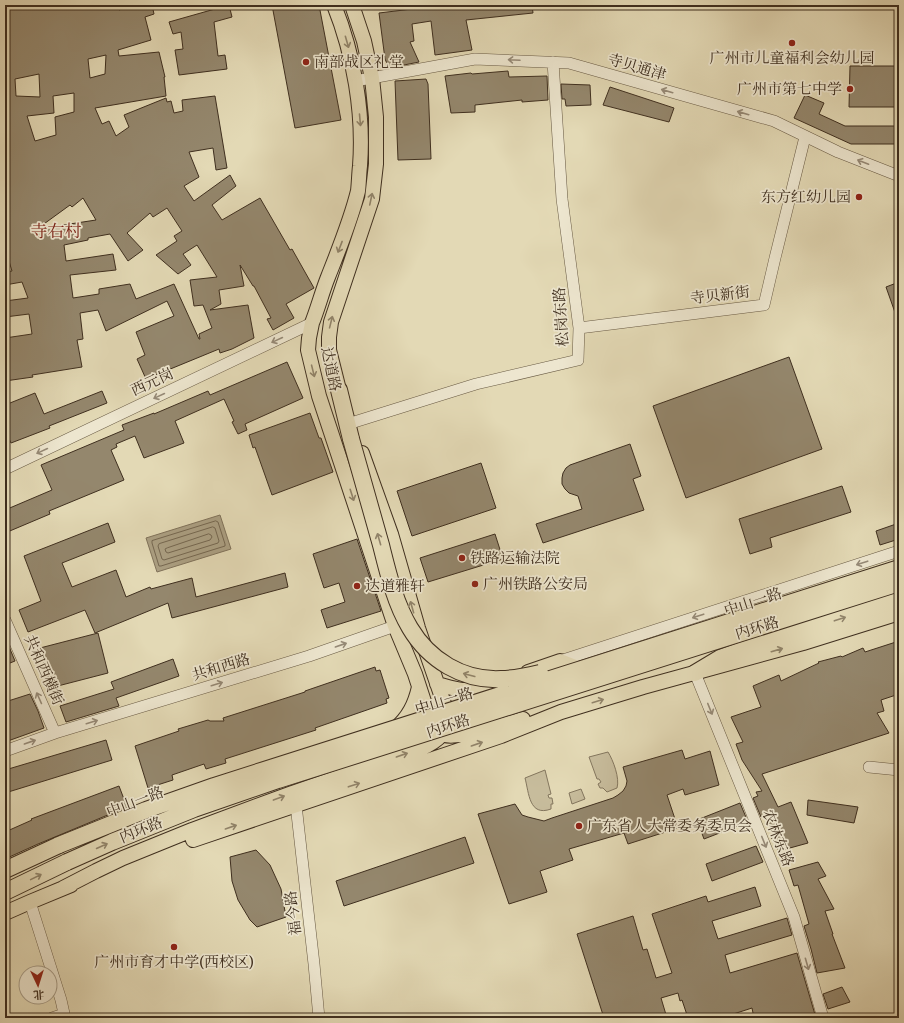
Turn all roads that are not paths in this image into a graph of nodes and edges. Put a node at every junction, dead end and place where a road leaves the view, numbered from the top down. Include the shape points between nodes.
1 (334, 5) edge
2 (352, 5) edge
3 (553, 62) junction
4 (372, 78) junction
5 (355, 81) junction
6 (805, 137) junction
7 (899, 176) edge
8 (312, 323) junction
9 (579, 328) junction
10 (339, 390) junction
11 (351, 423) junction
12 (5, 469) edge
13 (899, 551) edge
14 (899, 568) edge
15 (899, 573) edge
16 (899, 583) edge
17 (899, 599) edge
18 (899, 613) edge
19 (5, 620) edge
20 (395, 626) junction
21 (632, 638) junction
22 (658, 645) junction
23 (638, 656) junction
24 (560, 661) junction
25 (695, 672) junction
26 (590, 673) junction
27 (438, 684) junction
28 (552, 685) junction
29 (419, 687) junction
30 (561, 712) junction
31 (448, 717) junction
32 (424, 725) junction
33 (55, 733) junction
34 (442, 735) junction
35 (382, 738) junction
36 (424, 748) junction
37 (5, 751) edge
38 (869, 767) dead end
39 (899, 770) edge
40 (296, 805) junction
41 (8, 872) edge
42 (63, 888) junction
43 (5, 892) edge
44 (30, 902) junction
45 (5, 913) edge
46 (64, 1016) edge
47 (52, 1018) edge
48 (319, 1018) edge
49 (823, 1018) edge

1 -> 5 main road, 达道路 via 341,22
2 - 4 main road, 达道路 via 364,41
3 -> 4 street, 寺贝通津 via 475,59
6 -> 3 street, 寺贝通津 via 774,122 569,63
3 - 9 street, 松岗东路 via 562,199
4 - 5 street, 寺贝通津
10 -> 4 main road, 达道路 via 328,337 372,199 376,164 376,117
5 -> 8 main road, 达道路 via 361,126 358,189 346,231
7 -> 6 street, 寺贝通津
6 - 9 street, 寺贝新街 via 764,305
8 -> 12 street, 西元岗
8 -> 20 main road, 达道路 via 308,350 319,396
9 - 11 street, 松岗东路 via 578,360 476,384
10 - 11 main road, 达道路
22 -> 10 highway, bridge via 500,680 462,673 436,658 409,628 400,608
27 -> 11 main road, 达道路 via 418,628 391,534
13 -> 21 street
14 - 22 highway, 内环路, bridge
15 - 23 main road, 中山一路
43 -> 16 highway, 内环路, bridge via 112,842 232,795
25 -> 17 highway via 720,658 742,650
25 -> 18 main road
33 -> 19 street, 共和西横街
20 - 29 main road, 达道路
33 -> 20 street, 共和西路 via 309,656
21 - 23 street
21 - 24 street
22 - 41 highway, 内环路, bridge via 180,798 84,834
23 - 26 main road, 中山一路
24 - 26 main road
24 - 27 main road via 471,690
30 -> 25 main road
25 -> 49 street, 农林东路 via 794,917
26 - 28 main road, 中山一路
27 - 31 main road, 达道路
28 - 30 main road
28 - 31 main road, 中山一路
29 - 32 main road, 达道路
29 - 35 main road via 408,716
30 - 34 main road via 537,715 470,733
40 -> 30 main road via 501,736
31 - 32 main road, 中山一路
31 - 34 main road via 448,724
32 - 34 main road
32 - 35 main road, 中山一路
32 - 36 main road, 达道路
37 -> 33 street, 共和西路
34 - 36 main road
35 - 41 main road, 中山一路 via 188,800
42 -> 36 main road via 96,870 186,832
38 - 39 street
42 -> 40 main road via 169,848
40 - 48 street, 福今路
42 - 44 main road
44 - 45 main road
44 - 46 street
46 - 47 street

